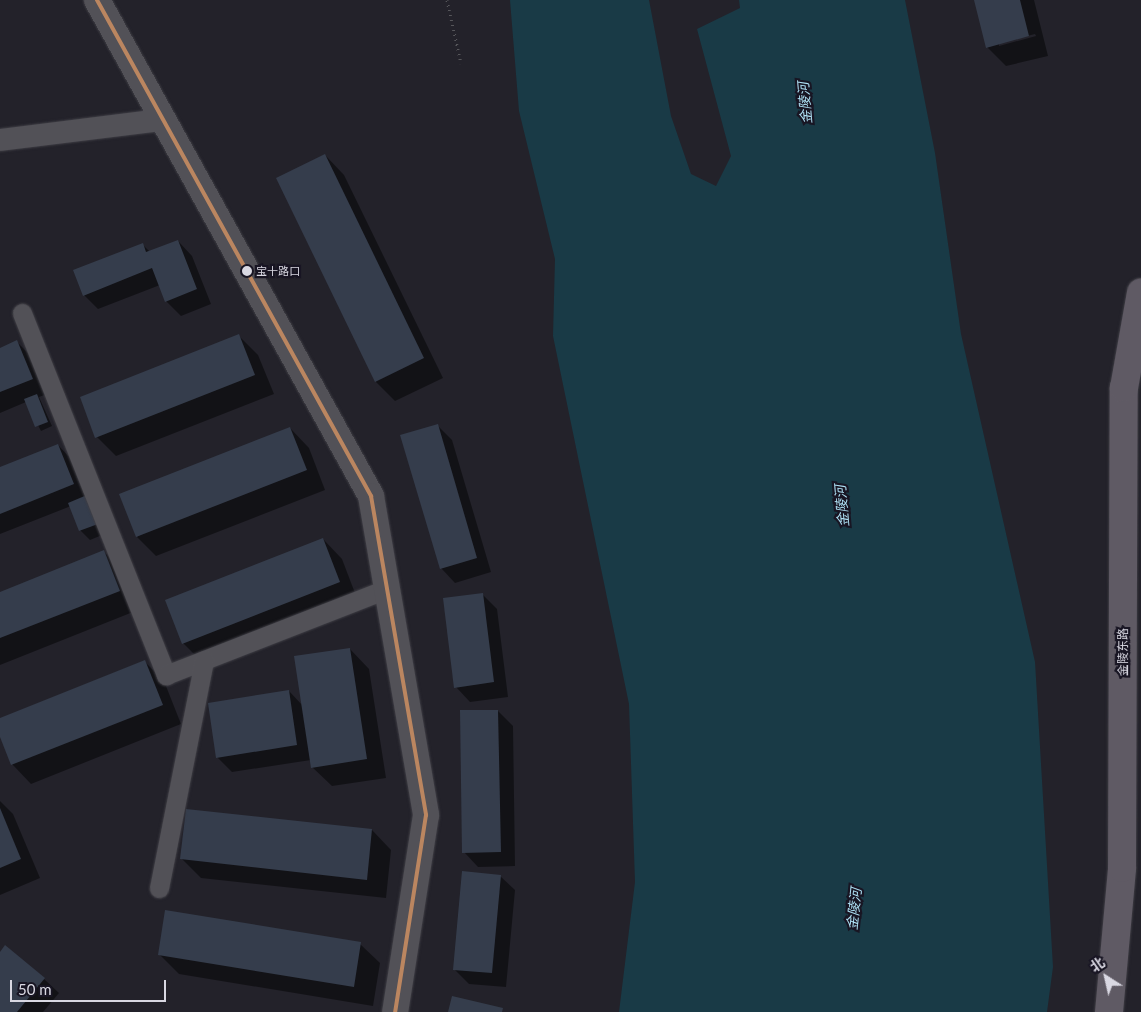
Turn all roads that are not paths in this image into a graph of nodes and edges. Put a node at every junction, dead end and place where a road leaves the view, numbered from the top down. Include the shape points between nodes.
1 (97, 0) edge
2 (160, 120) junction
3 (0, 140) edge
4 (1141, 293) edge
5 (22, 313) dead end
6 (387, 589) junction
7 (204, 660) junction
8 (159, 888) dead end
9 (395, 1012) edge
10 (1109, 1012) edge

1 - 2 main road
2 - 3 street
2 - 6 main road via 229,232 371,496
4 - 10 main road, 金陵东路 via 1124,388 1122,868
5 - 7 street via 166,675
6 - 7 street
6 - 9 main road via 426,816
7 - 8 street

